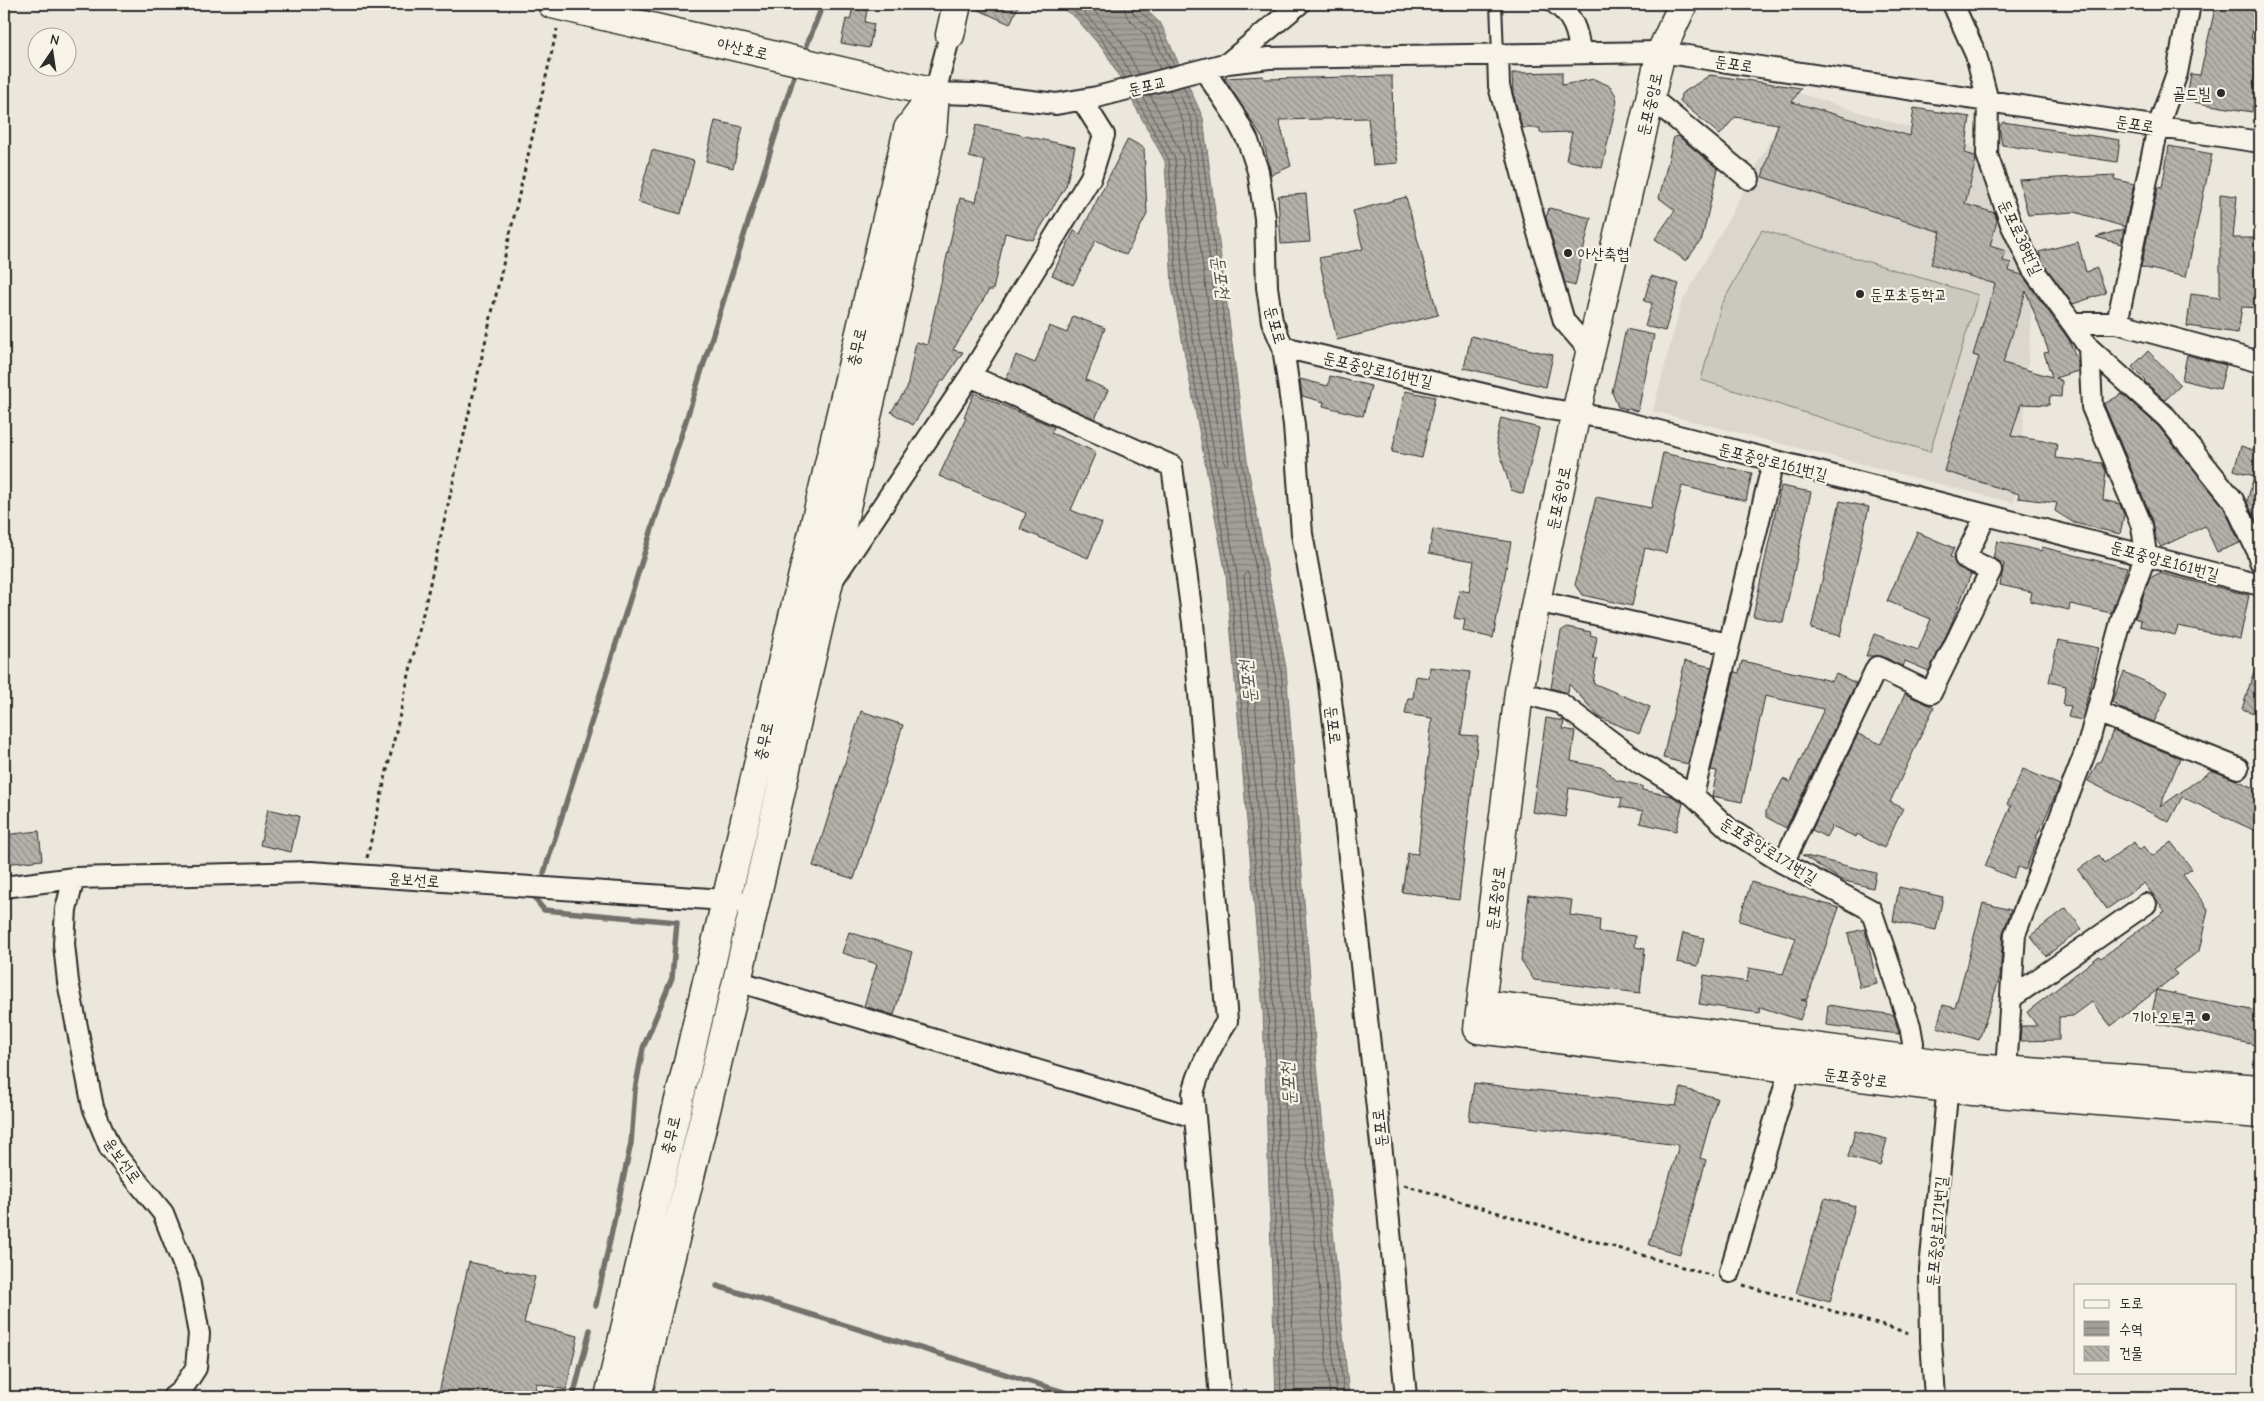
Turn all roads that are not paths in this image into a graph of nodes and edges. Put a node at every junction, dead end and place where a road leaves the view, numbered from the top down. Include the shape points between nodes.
1 (957, 4) edge
2 (1299, 4) edge
3 (1496, 4) edge
4 (1556, 4) edge
5 (1683, 4) edge
6 (1953, 4) edge
7 (2190, 4) edge
8 (557, 5) edge
9 (950, 35) joint
10 (1661, 52) junction
11 (1580, 53) junction
12 (1498, 54) junction
13 (1228, 64) junction
14 (1200, 72) junction
15 (935, 93) junction
16 (1650, 97) junction
17 (1089, 99) junction
18 (1988, 101) junction
19 (2158, 127) junction
20 (2260, 142) edge
21 (1750, 180) dead end
22 (2072, 323) junction
23 (2117, 323) junction
24 (1283, 346) junction
25 (2089, 348) junction
26 (1590, 351) junction
27 (2260, 362) edge
28 (970, 376) junction
29 (1576, 413) junction
30 (1773, 462) junction
31 (1986, 515) junction
32 (2146, 555) junction
33 (2260, 561) edge
34 (2260, 585) edge
35 (826, 590) junction
36 (1536, 602) junction
37 (1728, 644) junction
38 (1519, 692) junction
39 (2097, 712) junction
40 (2238, 768) dead end
41 (1693, 795) junction
42 (1783, 863) junction
43 (74, 878) junction
44 (4, 887) edge
45 (725, 900) junction
46 (754, 901) junction
47 (2146, 904) dead end
48 (737, 981) junction
49 (2011, 998) junction
50 (1482, 1004) junction
51 (1790, 1069) junction
52 (2006, 1070) junction
53 (1909, 1072) junction
54 (1949, 1076) junction
55 (2260, 1089) edge
56 (2260, 1114) edge
57 (1194, 1117) junction
58 (1730, 1278) road end
59 (173, 1397) edge
60 (609, 1397) edge
61 (637, 1397) edge
62 (1220, 1397) edge
63 (1406, 1397) edge
64 (1935, 1397) edge

1 - 9 street
2 - 13 street
3 - 12 lane
4 - 11 street via 1565,11 1578,32
5 - 10 street, 둔포중앙로
6 - 18 street, 둔포로38번길 via 1976,55
7 - 19 street via 2177,73
8 - 15 street, 아산호로
9 - 15 street, 충무로
10 - 11 street, 둔포로
10 - 16 street, 둔포중앙로
10 - 18 street, 둔포로
11 - 12 street, 둔포로
12 - 13 street, 둔포로 via 1269,58
12 - 26 street via 1499,86 1564,321
13 - 14 street, 둔포로
14 - 17 street, 둔포교
14 - 24 street, 둔포로 via 1232,113 1248,141 1258,171 1265,218 1267,287 1272,321
15 - 17 street, 둔포교 via 974,94 1056,104
15 - 35 street, 충무로 via 932,134
15 - 45 street, 충무로 via 908,129
16 - 21 street
16 - 26 street, 둔포중앙로
17 - 28 street via 1104,135 1091,177
18 - 19 street, 둔포로
18 - 22 street, 둔포로38번길 via 1987,155 2011,224 2032,268
19 - 20 street, 둔포로
19 - 23 street
22 - 23 street
22 - 25 street, 둔포로38번길
23 - 27 street
24 - 29 street, 둔포중앙로161번길
24 - 63 street, 둔포로 via 1294,425 1302,534 1328,676 1337,749
25 - 32 street via 2092,408 2142,526
25 - 33 street, 둔포로38번길 via 2167,418 2232,500
26 - 29 street, 둔포중앙로
28 - 35 street
28 - 57 street via 1172,466 1193,623 1227,1021 1197,1078 1193,1094
29 - 30 street, 둔포중앙로161번길 via 1616,420
29 - 36 street, 둔포중앙로
30 - 31 street, 둔포중앙로161번길
30 - 37 street
31 - 32 street, 둔포중앙로161번길
31 - 42 street via 1966,558 1991,570 1932,693 1877,667
32 - 34 street, 둔포중앙로161번길
32 - 39 street via 2122,618
35 - 46 street, 충무로
36 - 37 street
36 - 38 street, 둔포중앙로
37 - 41 street
38 - 41 street, 둔포중앙로171번길 via 1560,703 1640,763
38 - 50 street, 둔포중앙로
39 - 40 street
39 - 49 street via 2088,745 2015,934
41 - 42 street, 둔포중앙로171번길 via 1729,829
42 - 53 street, 둔포중앙로171번길 via 1871,910 1910,1026 1913,1043
43 - 44 street, 윤보선로
43 - 45 street, 윤보선로 via 311,872
43 - 59 street, 윤보선로 via 66,909 64,944 68,982 93,1107 110,1148 163,1213 189,1279 199,1334 196,1368 181,1391
45 - 46 street, 윤보선로
45 - 60 street, 충무로
46 - 48 street, 충무로
47 - 49 street
48 - 57 street
48 - 61 street, 충무로
49 - 52 street
50 - 51 street, 둔포중앙로 via 1478,1029
50 - 53 street, 둔포중앙로
51 - 53 street, 둔포중앙로
51 - 58 street
52 - 54 street, 둔포중앙로
52 - 55 street, 둔포중앙로
53 - 54 street, 둔포중앙로
54 - 56 street, 둔포중앙로
54 - 64 street, 둔포중앙로171번길 via 1930,1269
57 - 62 street

